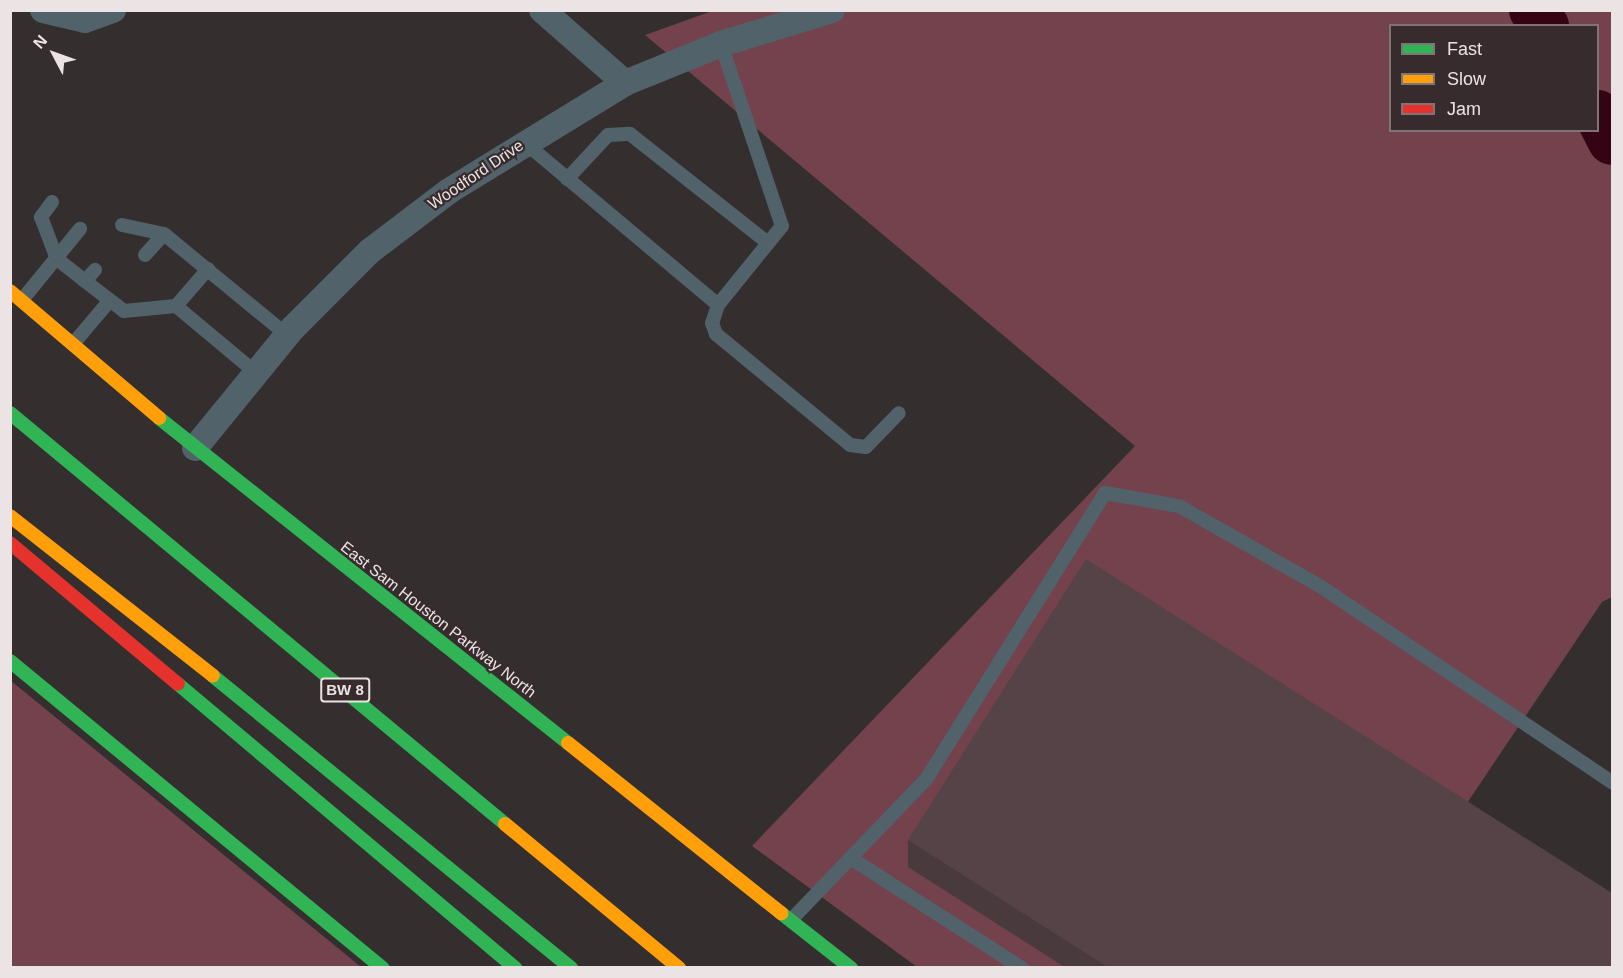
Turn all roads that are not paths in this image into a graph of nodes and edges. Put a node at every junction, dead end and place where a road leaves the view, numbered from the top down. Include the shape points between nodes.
1 (43, 10) edge
2 (112, 10) edge
3 (542, 10) edge
4 (832, 10) edge
5 (721, 44) junction
6 (625, 83) junction
7 (524, 142) junction
8 (567, 179) junction
9 (52, 202) dead end
10 (122, 225) dead end
11 (80, 229) dead end
12 (164, 234) junction
13 (768, 243) junction
14 (145, 255) dead end
15 (57, 259) junction
16 (208, 269) junction
17 (10, 291) edge
18 (22, 300) junction
19 (110, 300) junction
20 (718, 305) junction
21 (176, 306) junction
22 (287, 335) junction
23 (73, 344) junction
24 (256, 373) junction
25 (10, 413) edge
26 (899, 413) dead end
27 (195, 448) junction
28 (10, 516) edge
29 (10, 543) edge
30 (10, 661) edge
31 (1612, 782) edge
32 (852, 859) junction
33 (791, 920) junction
34 (383, 968) edge
35 (514, 968) edge
36 (571, 968) edge
37 (680, 968) edge
38 (851, 968) edge
39 (1022, 968) edge

1 - 2 street via 85,20
3 - 6 street
4 - 5 street, Woodford Drive
5 - 6 street, Woodford Drive
5 - 13 lane via 782,226
6 - 7 street, Woodford Drive
7 - 8 lane
7 - 22 street, Woodford Drive via 449,191 370,251
8 - 13 lane via 608,135 630,134
8 - 20 lane
9 - 15 lane via 40,217
10 - 12 lane
11 - 15 lane
12 - 14 lane
12 - 16 lane
13 - 20 lane
15 - 18 lane
15 - 19 lane via 90,275
16 - 21 lane
16 - 22 lane
17 - 18 main road, East Sam Houston Parkway North
18 - 23 main road, East Sam Houston Parkway North
19 - 21 lane via 123,310
19 - 23 lane
20 - 26 lane via 712,323 716,334 850,445 866,447
21 - 24 lane
22 - 24 street, Woodford Drive
23 - 27 main road, East Sam Houston Parkway North
24 - 27 street, Woodford Drive
25 - 37 main road, BW 8
27 - 33 main road, East Sam Houston Parkway North
28 - 36 main road via 99,583
29 - 35 main road
30 - 34 main road
31 - 32 lane via 1320,586 1179,506 1105,493 927,778
32 - 33 lane
32 - 39 lane
33 - 38 main road, East Sam Houston Parkway North

